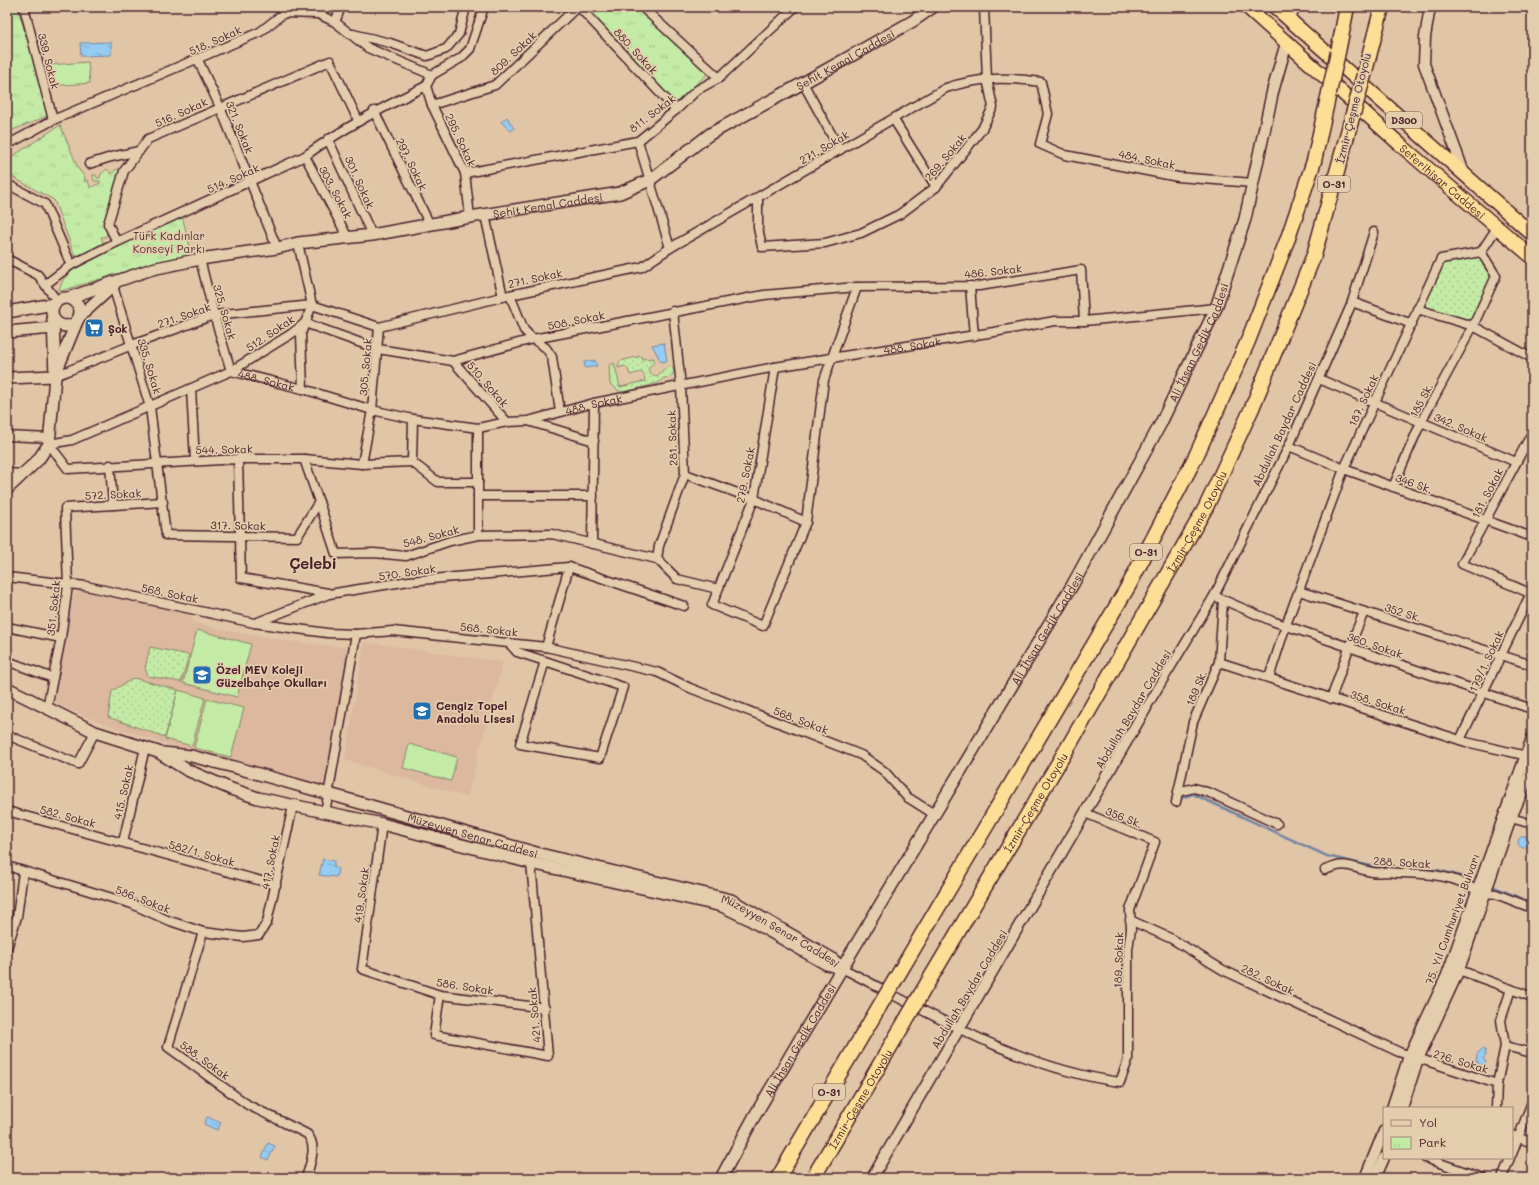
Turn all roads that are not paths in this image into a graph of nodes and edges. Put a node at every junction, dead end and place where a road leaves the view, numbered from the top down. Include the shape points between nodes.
1 (24, 7) edge
2 (341, 7) edge
3 (466, 7) edge
4 (484, 7) edge
5 (578, 7) edge
6 (642, 7) edge
7 (795, 7) edge
8 (933, 7) edge
9 (984, 7) edge
10 (1247, 7) edge
11 (1275, 7) edge
12 (1294, 7) edge
13 (1347, 7) edge
14 (1375, 7) edge
15 (1382, 7) edge
16 (1430, 7) edge
17 (1292, 21) junction
18 (336, 22) junction
19 (350, 33) junction
20 (1287, 41) junction
21 (198, 60) junction
22 (432, 75) junction
23 (1364, 75) junction
24 (719, 78) junction
25 (988, 80) junction
26 (803, 83) junction
27 (426, 86) junction
28 (432, 105) junction
29 (220, 106) junction
30 (676, 110) junction
31 (374, 111) junction
32 (53, 120) junction
33 (358, 120) junction
34 (894, 120) junction
35 (328, 139) junction
36 (638, 141) junction
37 (1040, 144) joint
38 (7, 145) edge
39 (139, 150) junction
40 (840, 150) junction
41 (305, 156) junction
42 (89, 164) dead end
43 (465, 174) junction
44 (1466, 175) junction
45 (650, 180) junction
46 (250, 182) junction
47 (1253, 183) junction
48 (7, 184) edge
49 (936, 187) junction
50 (758, 197) junction
51 (485, 215) junction
52 (470, 217) junction
53 (430, 226) junction
54 (1498, 226) junction
55 (1374, 232) dead end
56 (1532, 234) edge
57 (372, 235) junction
58 (348, 238) junction
59 (117, 242) junction
60 (298, 243) junction
61 (277, 248) junction
62 (670, 248) junction
63 (1481, 252) junction
64 (1532, 257) edge
65 (7, 259) edge
66 (200, 259) junction
67 (71, 266) junction
68 (46, 284) junction
69 (115, 284) junction
70 (857, 286) junction
71 (970, 286) junction
72 (506, 296) junction
73 (60, 301) junction
74 (1352, 302) junction
75 (312, 305) junction
76 (1216, 308) junction
77 (1417, 309) junction
78 (7, 312) edge
79 (674, 312) junction
80 (214, 315) junction
81 (78, 319) junction
82 (1084, 321) junction
83 (53, 323) junction
84 (305, 323) junction
85 (1412, 324) junction
86 (1473, 326) junction
87 (379, 327) junction
88 (7, 332) edge
89 (974, 336) junction
90 (533, 339) junction
91 (132, 344) junction
92 (378, 349) junction
93 (832, 358) junction
94 (1532, 358) edge
95 (453, 361) junction
96 (775, 367) junction
97 (231, 371) junction
98 (55, 376) junction
99 (7, 378) edge
100 (1319, 379) junction
101 (681, 386) junction
102 (191, 389) junction
103 (303, 389) junction
104 (594, 403) junction
105 (1374, 403) junction
106 (150, 406) junction
107 (372, 410) junction
108 (560, 412) junction
109 (413, 419) junction
110 (528, 421) junction
111 (507, 422) junction
112 (1421, 422) junction
113 (478, 428) junction
114 (1532, 435) edge
115 (7, 436) edge
116 (50, 441) junction
117 (594, 441) junction
118 (1289, 446) junction
119 (238, 459) junction
120 (304, 459) junction
121 (195, 460) junction
122 (158, 462) junction
123 (412, 462) junction
124 (1516, 462) junction
125 (362, 464) junction
126 (110, 466) junction
127 (1344, 469) junction
128 (7, 473) edge
129 (24, 474) junction
130 (684, 474) junction
131 (478, 482) junction
132 (1393, 487) junction
133 (7, 489) edge
134 (478, 496) junction
135 (593, 496) junction
136 (754, 499) junction
137 (162, 502) junction
138 (318, 502) junction
139 (113, 505) junction
140 (65, 508) joint
141 (1485, 520) junction
142 (806, 522) junction
143 (241, 536) junction
144 (478, 536) junction
145 (1532, 537) edge
146 (592, 544) junction
147 (657, 559) junction
148 (569, 567) junction
149 (7, 577) edge
150 (68, 585) junction
151 (718, 590) junction
152 (1299, 591) junction
153 (1532, 592) edge
154 (329, 594) junction
155 (1214, 596) junction
156 (1223, 601) junction
157 (684, 606) dead end
158 (1364, 612) junction
159 (254, 623) junction
160 (1286, 625) junction
161 (7, 627) edge
162 (356, 634) junction
163 (61, 638) junction
164 (508, 642) junction
165 (546, 647) junction
166 (1349, 648) junction
167 (1501, 655) junction
168 (7, 661) edge
169 (546, 661) junction
170 (1219, 662) junction
171 (1532, 666) edge
172 (53, 678) junction
173 (1269, 678) junction
174 (7, 688) edge
175 (1483, 693) junction
176 (1331, 699) junction
177 (47, 708) junction
178 (1146, 708) joint
179 (1532, 709) edge
180 (95, 732) junction
181 (7, 735) edge
182 (1532, 738) edge
183 (1460, 740) junction
184 (145, 748) junction
185 (158, 752) junction
186 (1528, 756) edge
187 (1532, 769) edge
188 (1529, 787) edge
189 (1178, 792) junction
190 (328, 794) junction
191 (1176, 802) dead end
192 (293, 806) junction
193 (7, 811) edge
194 (325, 813) junction
195 (1085, 813) junction
196 (934, 814) junction
197 (1511, 818) junction
198 (382, 824) junction
199 (1277, 824) dead end
200 (1532, 824) edge
201 (123, 842) junction
202 (1155, 842) joint
203 (531, 864) junction
204 (7, 866) edge
205 (1325, 870) dead end
206 (23, 872) junction
207 (276, 885) junction
208 (1483, 889) junction
209 (1532, 908) edge
210 (1130, 920) junction
211 (267, 922) joint
212 (203, 932) junction
213 (7, 948) edge
214 (842, 968) junction
215 (362, 969) joint
216 (1459, 970) junction
217 (1511, 989) junction
218 (440, 995) junction
219 (1532, 997) edge
220 (544, 1008) junction
221 (958, 1029) junction
222 (1505, 1046) junction
223 (1532, 1053) edge
224 (1409, 1056) junction
225 (1497, 1084) junction
226 (1532, 1102) edge
227 (1392, 1107) edge
228 (1402, 1107) edge
229 (1496, 1107) edge
230 (1383, 1133) edge
231 (1516, 1136) edge
232 (1532, 1143) edge
233 (1513, 1150) edge
234 (1384, 1159) edge
235 (1428, 1159) edge
236 (1510, 1159) edge
237 (306, 1178) edge
238 (721, 1178) edge
239 (778, 1178) edge
240 (813, 1178) edge
241 (872, 1178) edge
242 (1365, 1178) edge
243 (1375, 1178) edge
244 (1483, 1178) edge
245 (1502, 1178) edge

1 - 32 street, 339. Sokak
2 - 18 street
3 - 19 street via 459,34 446,49 427,56
4 - 22 street via 470,48 460,58
5 - 28 street, 809. Sokak via 496,85
5 - 30 street, 880. Sokak
6 - 24 street
7 - 24 street, 811. Sokak
8 - 26 main road, Şehit Kemal Caddesi
9 - 25 street, 269. Sokak
10 - 20 highway, Seferihisar Caddesi / D300
11 - 17 highway, Seferihisar Caddesi / D300
12 - 17 street
13 - 239 highway, O-31, bridge via 1314,161 1288,238 1248,341 1196,456 1129,585
14 - 23 highway, İzmir-Çeşme Otoyolu / O-31
15 - 23 highway
16 - 44 street via 1424,64
17 - 44 highway, Seferihisar Caddesi / D300
18 - 19 street, 518. Sokak
18 - 21 street, 518. Sokak via 318,14 284,13 260,32
19 - 22 street, 518. Sokak via 368,48
20 - 47 main road, Ali İhsan Gedik Caddesi via 1272,90
20 - 54 highway, Seferihisar Caddesi / D300 via 1404,148
21 - 29 street, 321. Sokak
21 - 32 street, 518. Sokak
22 - 27 street
23 - 240 highway, İzmir-Çeşme Otoyolu / O-31, bridge via 1314,255 1252,408 1206,508
24 - 30 street, 811. Sokak via 698,90
25 - 34 street, 271. Sokak via 968,80 946,88
25 - 37 street, 271. Sokak via 1016,78 1041,82 1048,114
25 - 49 street, 269. Sokak via 993,107 982,129
26 - 40 street
26 - 45 main road, Şehit Kemal Caddesi via 710,134
27 - 28 street, 295. Sokak
27 - 31 street, 514. Sokak
28 - 43 street, 295. Sokak
29 - 33 street, 516. Sokak via 330,61
29 - 39 street, 516. Sokak via 148,139
29 - 46 street, 321. Sokak
30 - 36 street, 811. Sokak
31 - 33 street, 514. Sokak
31 - 53 street, 297. Sokak
32 - 38 street, 518. Sokak
33 - 35 street, 514. Sokak
34 - 40 street, 271. Sokak
34 - 49 street
35 - 41 street, 514. Sokak
35 - 57 street, 301. Sokak
36 - 43 street, 811. Sokak
36 - 45 street
37 - 47 street, 484. Sokak via 1065,155 1178,177
39 - 42 street
39 - 59 street, 516. Sokak via 124,171 108,224
40 - 50 street, 271. Sokak
41 - 46 street, 514. Sokak
41 - 58 street, 303. Sokak
43 - 52 street, 295. Sokak
44 - 56 highway, Seferihisar Caddesi / D300
45 - 51 main road, Şehit Kemal Caddesi via 620,193
45 - 62 street
46 - 59 street, 514. Sokak
46 - 61 street, 321. Sokak
47 - 76 main road, Ali İhsan Gedik Caddesi via 1245,219
48 - 67 street via 45,204
49 - 50 street, 269. Sokak via 900,214 861,233 825,243 762,247 758,228
50 - 62 street, 271. Sokak
51 - 52 main road, Şehit Kemal Caddesi
51 - 72 street
52 - 53 main road, Şehit Kemal Caddesi
53 - 57 main road, Şehit Kemal Caddesi
54 - 63 street
54 - 64 highway, Seferihisar Caddesi / D300
55 - 74 street, Abdullah Baydar Caddesi
57 - 58 main road, Şehit Kemal Caddesi
58 - 60 main road, Şehit Kemal Caddesi
59 - 67 street, 514. Sokak
60 - 61 main road, Şehit Kemal Caddesi
60 - 75 street
61 - 66 main road, Şehit Kemal Caddesi
62 - 72 street, 271. Sokak via 642,267
63 - 77 street, 187. Sokak via 1441,259
63 - 86 street, 185 Sk. via 1496,276
65 - 68 street via 38,275
66 - 69 main road, Şehit Kemal Caddesi via 152,269
66 - 80 street, 325. Sokak
67 - 68 street, 514. Sokak
68 - 73 street
69 - 73 main road, Şehit Kemal Caddesi
69 - 81 main road
69 - 91 street, 335. Sokak
70 - 71 street, 486. Sokak
70 - 79 street, 508. Sokak via 764,295
70 - 93 street
71 - 82 street, 486. Sokak via 1080,270
71 - 89 street
72 - 87 street, 271. Sokak
72 - 90 street via 524,330
73 - 78 main road
73 - 81 main road via 77,304
73 - 83 main road via 51,313
74 - 85 street
74 - 100 street, Abdullah Baydar Caddesi
75 - 80 street, 271. Sokak
75 - 84 street, 512. Sokak
75 - 87 street, 271. Sokak
76 - 82 street, 488. Sokak
76 - 196 main road, Ali İhsan Gedik Caddesi via 1161,423 1073,584
77 - 85 street, 187. Sokak
77 - 86 street
79 - 90 street, 508. Sokak
79 - 101 street, 281. Sokak
80 - 91 street, 271. Sokak
80 - 97 street, 325. Sokak
81 - 83 main road via 73,324 64,326
81 - 98 main road
82 - 89 street, 488. Sokak via 1055,321
83 - 88 main road
83 - 98 main road
84 - 92 street, 508. Sokak
84 - 97 street, 512. Sokak
84 - 103 street via 301,334
85 - 105 street, 187. Sokak
86 - 94 street
86 - 112 street, 185 Sk.
87 - 92 street, 305. Sokak
89 - 93 street, 488. Sokak
90 - 95 street, 508. Sokak
90 - 108 street via 546,348 552,357
91 - 98 street, 271. Sokak
91 - 106 street, 335. Sokak
92 - 95 street, 508. Sokak
92 - 107 street, 305. Sokak
93 - 96 street, 488. Sokak
93 - 142 street via 824,380
95 - 111 street, 510. Sokak
96 - 101 street, 488. Sokak
96 - 136 street, 279. Sokak
97 - 102 street, 488. Sokak
97 - 103 street, 488. Sokak
98 - 99 main road
98 - 116 main road
100 - 105 street, 342. Sokak
100 - 118 street, Abdullah Baydar Caddesi
101 - 104 street, 488. Sokak
101 - 130 street, 281. Sokak
102 - 106 street, 488. Sokak
102 - 121 street
103 - 107 street, 488. Sokak
104 - 108 street, 488. Sokak
104 - 117 street
105 - 112 street, 342. Sokak
105 - 127 street, 187. Sokak
106 - 116 street, 488. Sokak via 72,440
106 - 122 street, 335. Sokak
107 - 109 street, 488. Sokak
107 - 125 street, 305. Sokak
108 - 110 street, 488. Sokak
109 - 113 street, 488. Sokak
109 - 123 street
110 - 111 street, 488. Sokak
110 - 117 street
111 - 113 street, 488. Sokak
112 - 124 street, 342. Sokak
112 - 132 street, 185 Sk.
113 - 131 street
114 - 124 street, 181. Sokak
115 - 116 street, 488. Sokak
116 - 126 street, 544. Sokak via 68,469
116 - 129 main road via 38,460
117 - 135 street
118 - 127 street, 346 Sk.
118 - 155 street, Abdullah Baydar Caddesi
119 - 120 street, 544. Sokak
119 - 121 street, 544. Sokak
119 - 143 street
120 - 125 street, 544. Sokak
120 - 138 street
121 - 122 street, 544. Sokak
122 - 126 street, 544. Sokak
122 - 137 street, 317. Sokak
123 - 125 street, 544. Sokak
123 - 131 street via 438,482
124 - 141 street, 181. Sokak
126 - 139 street
127 - 132 street, 346 Sk.
127 - 152 street, 187. Sokak
128 - 129 street
129 - 133 main road
130 - 136 street
130 - 147 street, 281. Sokak via 659,546
131 - 134 street
132 - 141 street, 346 Sk.
134 - 135 street
134 - 144 street
135 - 146 street
136 - 142 street
136 - 151 street, 279. Sokak
137 - 139 street, 572. Sokak
137 - 143 street, 317. Sokak via 166,536
138 - 143 street, 317. Sokak via 297,537
138 - 144 street, 548. Sokak via 336,554 374,553 406,556 450,541
139 - 140 street, 572. Sokak
140 - 150 street, 351. Sokak
141 - 145 street, 346 Sk.
141 - 153 street, 181. Sokak via 1462,564
142 - 151 street, 279. Sokak via 763,626 712,605
143 - 154 street via 241,578
144 - 146 street, 548. Sokak via 552,534
146 - 147 street, 548. Sokak
147 - 151 street via 677,579
148 - 154 street, 570. Sokak via 409,581
148 - 157 street
148 - 165 street
149 - 150 street, 568. Sokak
150 - 159 street, 568. Sokak via 86,586
150 - 163 street, 351. Sokak
152 - 158 street, 352 Sk.
152 - 160 street, 187. Sokak
153 - 167 street, 179/1. Sokak
154 - 159 street, 570. Sokak
155 - 156 street, 360. Sokak
155 - 178 street, Abdullah Baydar Caddesi
156 - 160 street, 360. Sokak
156 - 170 street
158 - 166 street
158 - 167 street, 352 Sk.
159 - 162 street, 568. Sokak via 327,633
160 - 166 street, 360. Sokak
160 - 173 street, 187. Sokak
161 - 163 street
162 - 164 street, 568. Sokak via 393,631
162 - 190 street
163 - 172 street, 351. Sokak
164 - 165 street, 568. Sokak
164 - 169 street via 517,652
165 - 196 street, 568. Sokak via 657,672 690,688 861,755 884,771 907,797
166 - 175 street, 360. Sokak
166 - 176 street
167 - 171 street, 352 Sk.
167 - 175 street, 179/1. Sokak
168 - 172 street
169 - 169 street via 520,744 600,758 623,686
170 - 173 street, 358. Sokak
170 - 189 street, 189 Sk. via 1193,722
172 - 177 street, 351. Sokak
173 - 176 street, 358. Sokak
174 - 177 main road, Müzeyyen Senar Caddesi
175 - 179 street, 360. Sokak
175 - 183 street, 179/1. Sokak
176 - 183 street, 358. Sokak
177 - 180 main road, Müzeyyen Senar Caddesi
178 - 195 street, Abdullah Baydar Caddesi
180 - 181 street via 78,764
180 - 184 main road, Müzeyyen Senar Caddesi
182 - 186 street, 75. Yıl Cumhuriyet Bulvarı
183 - 186 street, 358. Sokak
184 - 185 main road, Müzeyyen Senar Caddesi
184 - 201 street, 415. Sokak
185 - 190 main road, Müzeyyen Senar Caddesi via 191,756
185 - 192 main road, Müzeyyen Senar Caddesi via 187,770 231,789
186 - 208 street, 75. Yıl Cumhuriyet Bulvarı
187 - 188 street, 75. Yıl Cumhuriyet Bulvarı
188 - 197 street, 75. Yıl Cumhuriyet Bulvarı
189 - 191 street, 189 Sk.
189 - 199 street via 1194,788 1210,793
190 - 194 street
190 - 214 main road, Müzeyyen Senar Caddesi via 540,854 731,900 831,958
192 - 194 main road, Müzeyyen Senar Caddesi
192 - 207 street, 417. Sokak
193 - 201 street, 582. Sokak
194 - 198 main road, Müzeyyen Senar Caddesi
195 - 202 street, 356 Sk.
195 - 221 street, Abdullah Baydar Caddesi
196 - 214 main road, Ali İhsan Gedik Caddesi
197 - 200 street
197 - 208 street, 75. Yıl Cumhuriyet Bulvarı
198 - 203 main road, Müzeyyen Senar Caddesi
198 - 215 street, 419. Sokak
201 - 207 street, 582/1. Sokak
202 - 210 street, 189. Sokak via 1130,910
203 - 214 main road, Müzeyyen Senar Caddesi via 722,906 826,964
203 - 220 street, 421. Sokak
204 - 206 street, 586. Sokak
205 - 208 street, 288. Sokak via 1337,865 1353,865 1372,872 1430,874
206 - 212 street, 586. Sokak via 132,904 167,920
206 - 213 street via 17,917
207 - 211 street, 417. Sokak
208 - 209 street, 288. Sokak
208 - 216 street, 75. Yıl Cumhuriyet Bulvarı via 1477,917
208 - 224 street, 75. Yıl Cumhuriyet Bulvarı
210 - 221 street, 189. Sokak via 1128,1060 1120,1082 1101,1080 1047,1065 1000,1049
210 - 224 street, 282. Sokak via 1172,939 1223,970
211 - 212 street, 586. Sokak via 259,934 243,937
212 - 237 street, 588. Sokak via 168,1047 248,1105 302,1130 311,1138 313,1155
214 - 221 street
214 - 238 main road, Ali İhsan Gedik Caddesi via 754,1116
215 - 218 street, 586. Sokak
216 - 217 street
216 - 224 street, 75. Yıl Cumhuriyet Bulvarı
217 - 219 street
217 - 222 street via 1501,1020
218 - 220 street, 586. Sokak
218 - 220 street, 421. Sokak via 434,1035 548,1056
221 - 241 street, Abdullah Baydar Caddesi
222 - 223 street
222 - 225 street
224 - 225 street, 276. Sokak
224 - 227 street, 75. Yıl Cumhuriyet Bulvarı
224 - 228 street, 75. Yıl Cumhuriyet Bulvarı
225 - 229 street
226 - 231 street
230 - 242 street
231 - 232 street
231 - 233 street
234 - 243 street
235 - 244 street
236 - 245 street

